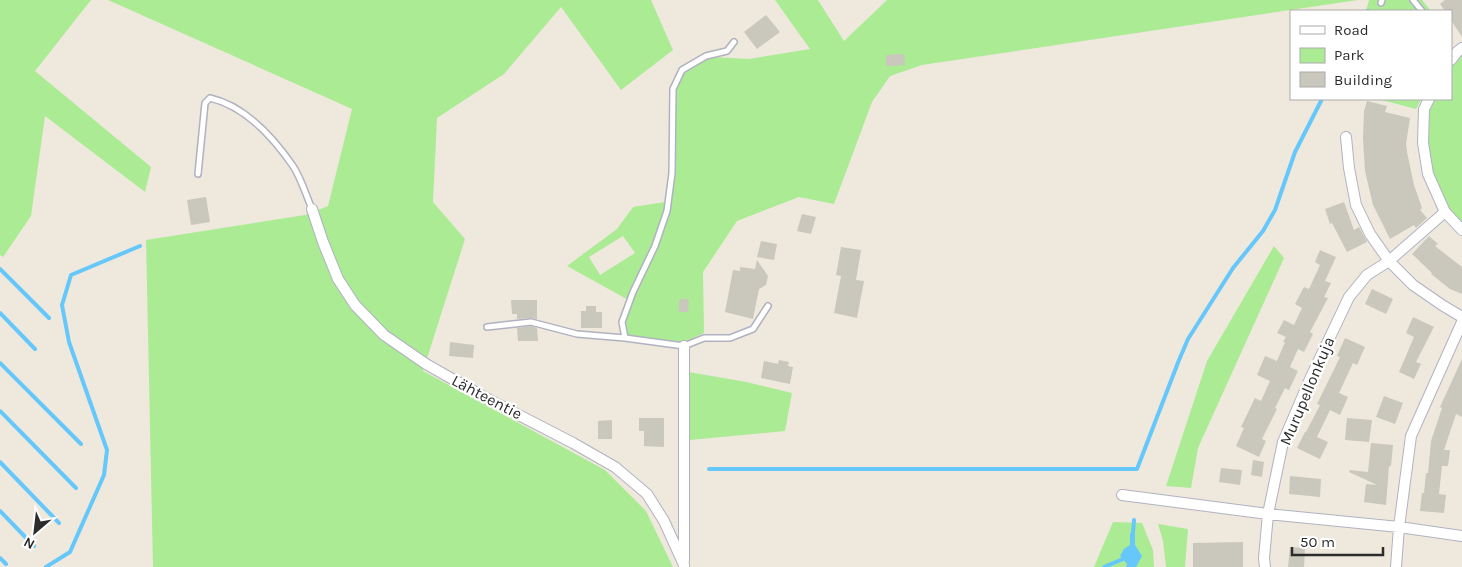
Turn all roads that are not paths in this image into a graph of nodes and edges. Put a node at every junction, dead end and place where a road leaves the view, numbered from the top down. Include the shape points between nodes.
1 (1413, 0) edge
2 (1421, 10) edge
3 (734, 42) dead end
4 (1428, 100) edge
5 (1346, 137) dead end
6 (198, 174) dead end
7 (312, 209) joint
8 (1445, 212) junction
9 (1462, 230) edge
10 (1389, 261) junction
11 (768, 306) dead end
12 (1462, 317) edge
13 (1462, 322) edge
14 (487, 327) dead end
15 (624, 338) junction
16 (684, 346) junction
17 (1122, 495) dead end
18 (1268, 514) junction
19 (1399, 527) junction
20 (1462, 536) edge
21 (684, 566) edge
22 (1265, 567) edge
23 (1396, 567) edge

1 - 2 lane
3 - 15 lane via 728,51 706,56 682,70 673,89 672,173 667,211 622,322
4 - 8 street via 1424,109 1422,142 1428,174
5 - 10 street via 1356,205 1370,234
6 - 7 lane via 205,103 210,98 220,100 239,110 270,137 294,167
7 - 21 street, Lähteentie via 338,279 355,305 384,335 426,364 615,467 647,494 664,521
8 - 9 street
8 - 10 street, Murupellonkuja
10 - 12 street via 1413,285
10 - 18 street, Murupellonkuja via 1367,275 1349,297 1283,442
11 - 16 lane via 753,329 730,338 704,338
13 - 19 street via 1411,436
14 - 15 lane via 531,322 577,334
15 - 16 lane
16 - 21 street, Lähteentie
17 - 18 street
18 - 19 street
18 - 22 street, Murupellonkuja
19 - 20 street
19 - 23 street

